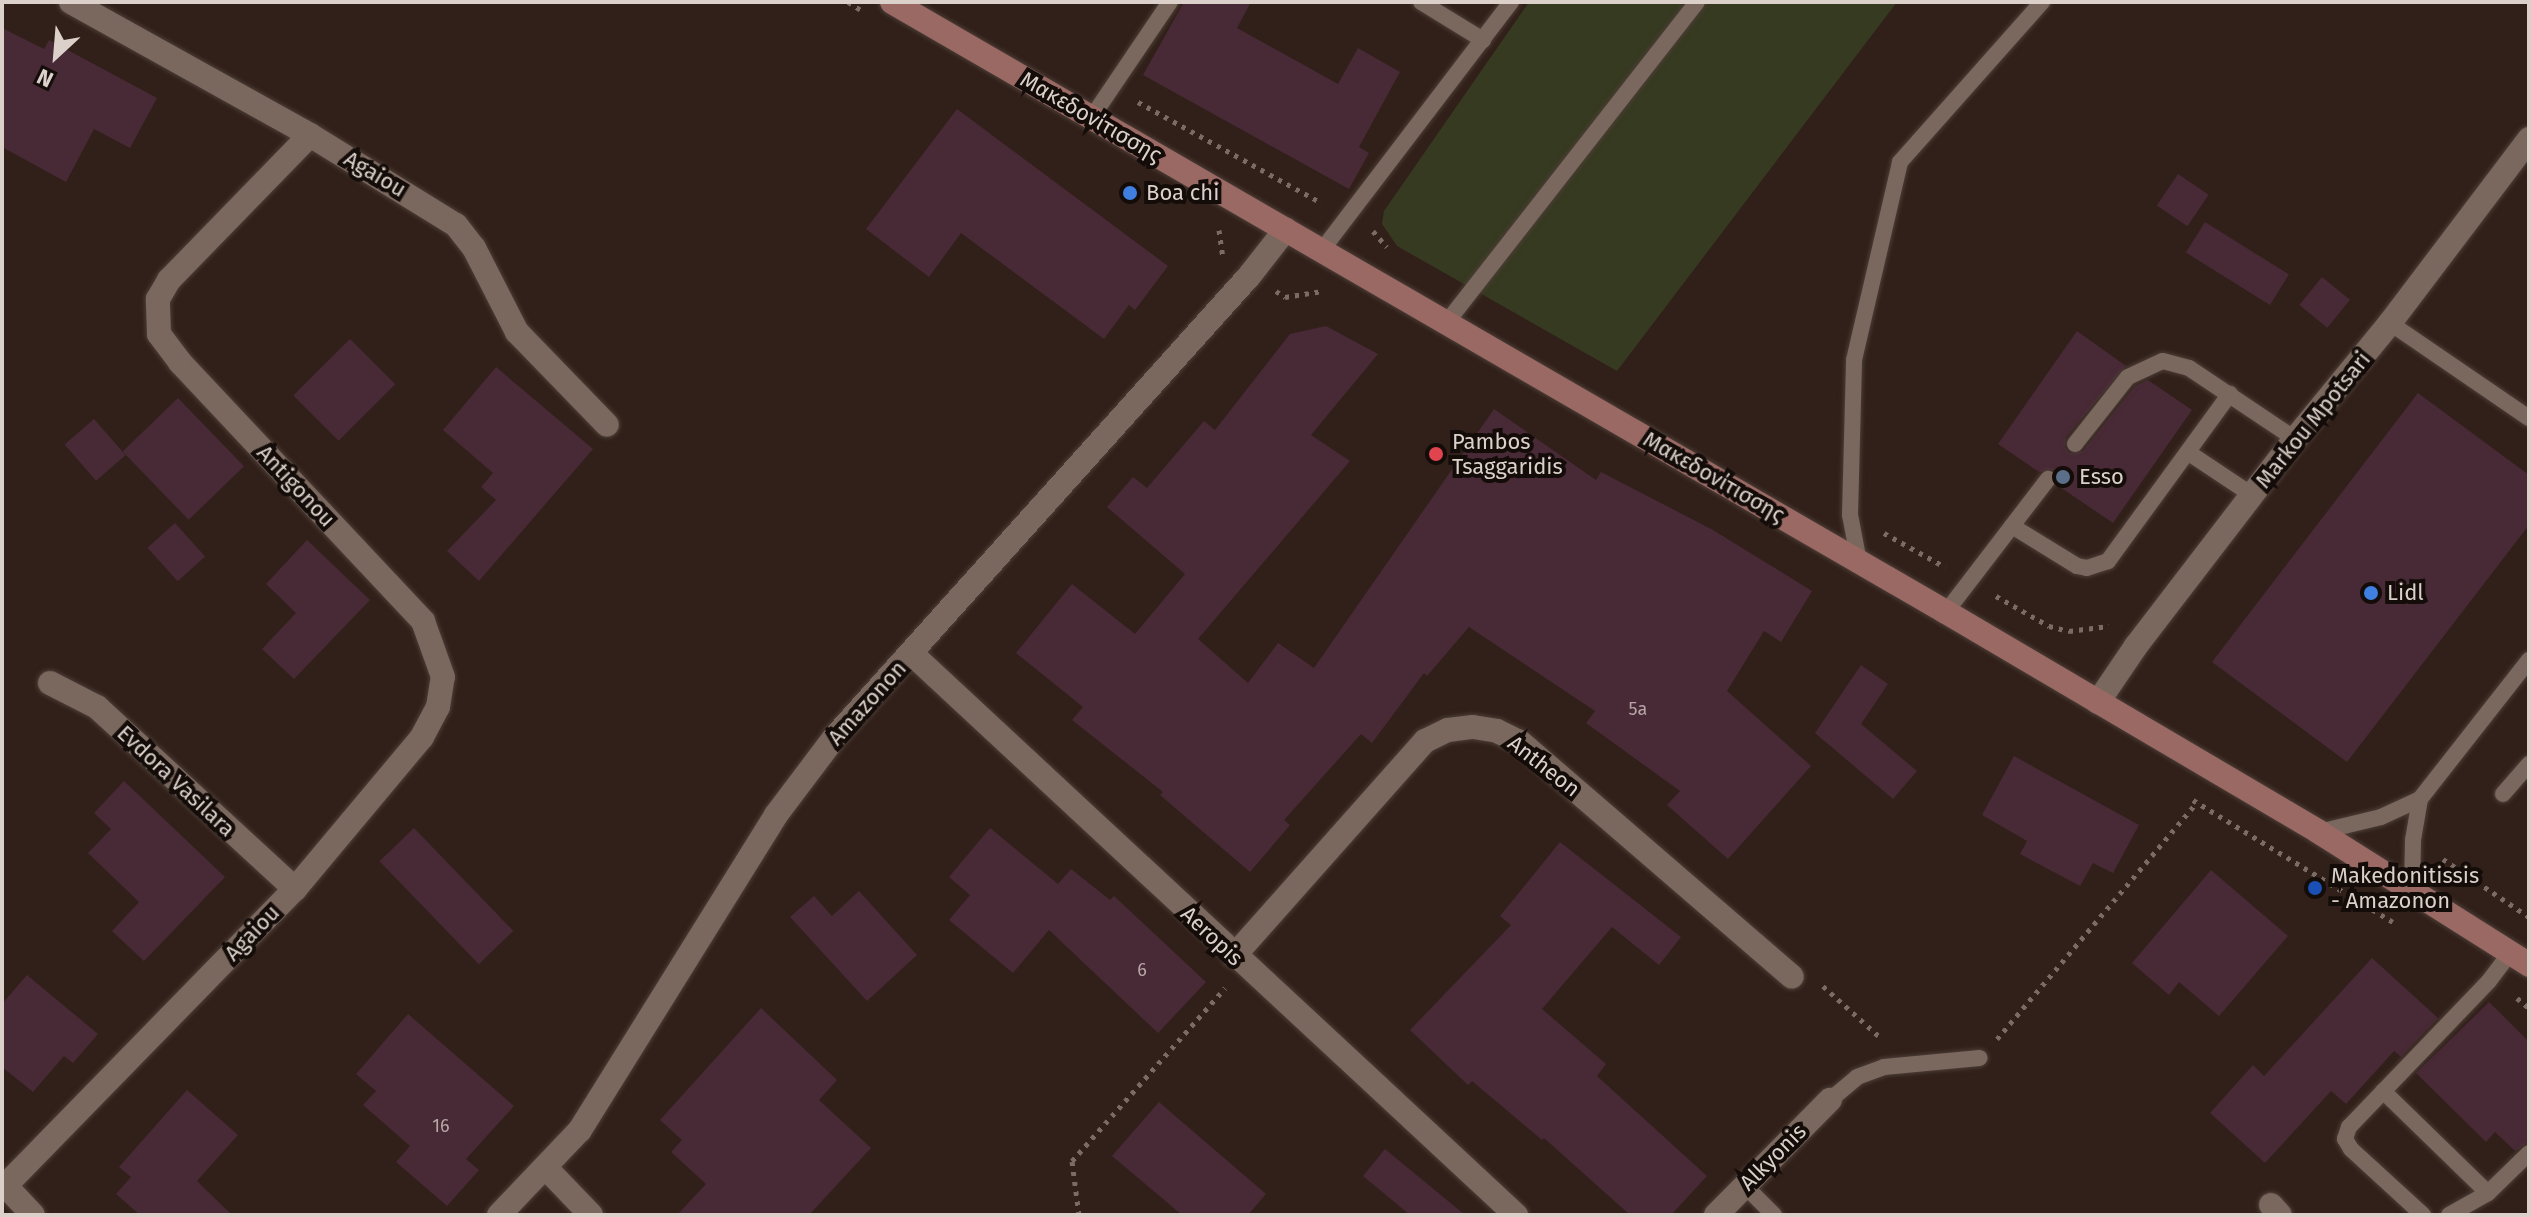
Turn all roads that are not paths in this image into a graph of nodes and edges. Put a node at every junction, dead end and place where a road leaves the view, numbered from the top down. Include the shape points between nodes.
1 (71, 2) edge
2 (892, 2) edge
3 (1170, 2) edge
4 (1421, 2) edge
5 (1511, 2) edge
6 (1697, 2) edge
7 (2042, 2) edge
8 (1483, 40) junction
9 (1092, 117) junction
10 (310, 135) junction
11 (2529, 139) edge
12 (1286, 229) junction
13 (1322, 250) junction
14 (1447, 322) junction
15 (2390, 323) junction
16 (2230, 394) junction
17 (2529, 418) edge
18 (607, 425) dead end
19 (2295, 439) junction
20 (2075, 444) dead end
21 (2189, 453) junction
22 (2048, 479) dead end
23 (2252, 495) junction
24 (2012, 526) junction
25 (1859, 562) junction
26 (1946, 612) junction
27 (436, 649) joint
28 (911, 653) junction
29 (2529, 660) edge
30 (50, 683) dead end
31 (2098, 702) junction
32 (2529, 764) edge
33 (2503, 794) dead end
34 (2420, 799) junction
35 (2319, 832) junction
36 (295, 889) junction
37 (2412, 889) junction
38 (2520, 959) edge
39 (1239, 961) junction
40 (1792, 977) road end
41 (1980, 1058) road end
42 (2383, 1091) junction
43 (1830, 1100) joint
44 (2529, 1153) edge
45 (546, 1168) junction
46 (4, 1184) edge
47 (1745, 1186) junction
48 (2488, 1193) junction
49 (33, 1215) edge
50 (499, 1215) edge
51 (591, 1215) edge
52 (1516, 1215) edge
53 (1716, 1215) edge
54 (1774, 1215) edge
55 (2423, 1215) edge
56 (2449, 1215) edge

1 - 10 street, Agaiou
2 - 9 main road, Μακεδονίτισσης
3 - 9 lane
4 - 8 lane
5 - 8 lane
6 - 14 lane
7 - 25 lane via 1900,162 1854,360 1850,515
8 - 13 lane
9 - 12 main road, Μακεδονίτισσης
10 - 18 street, Agaiou via 456,225 474,248 517,332
10 - 27 street, Antigonou via 169,280 158,299 157,324 165,345 180,362 423,621
11 - 15 street, Markou Mpotsari
12 - 13 main road, Μακεδονίτισσης
12 - 28 street, Amazonon
13 - 14 main road, Μακεδονίτισσης
14 - 25 main road, Μακεδονίτισσης
15 - 17 lane
15 - 19 street, Markou Mpotsari
16 - 19 lane
16 - 20 lane via 2175,362 2152,363 2119,386
16 - 21 lane
19 - 23 street, Markou Mpotsari
21 - 23 lane
21 - 24 lane via 2108,561 2099,565 2077,566
22 - 24 lane
23 - 31 street, Markou Mpotsari
24 - 26 lane
25 - 26 main road, Μακεδονίτισσης
26 - 31 main road, Μακεδονίτισσης
27 - 36 street, Agaiou via 443,677 438,707 422,737
28 - 39 street, Aeropis
28 - 45 street, Amazonon via 834,738 776,815 580,1130
29 - 34 lane
30 - 36 street, Evdora Vasilara via 97,707
31 - 35 main road, Μακεδονίτισσης
32 - 33 lane
34 - 35 lane via 2381,817
34 - 37 lane
35 - 37 main road, Μακεδονίτισσης
36 - 46 street, Agaiou
37 - 38 main road, Μακεδονίτισσης
38 - 42 lane via 2489,981
39 - 40 street, Antheon via 1425,741 1448,730 1473,727 1520,742
39 - 52 street, Aeropis
41 - 43 lane via 1884,1067 1857,1077
42 - 48 lane
42 - 55 lane via 2349,1127 2345,1139
43 - 47 street, Alkyonis
44 - 48 lane
45 - 50 street, Amazonon
45 - 51 street
46 - 49 street
47 - 53 street, Alkyonis
47 - 54 lane
48 - 56 lane

